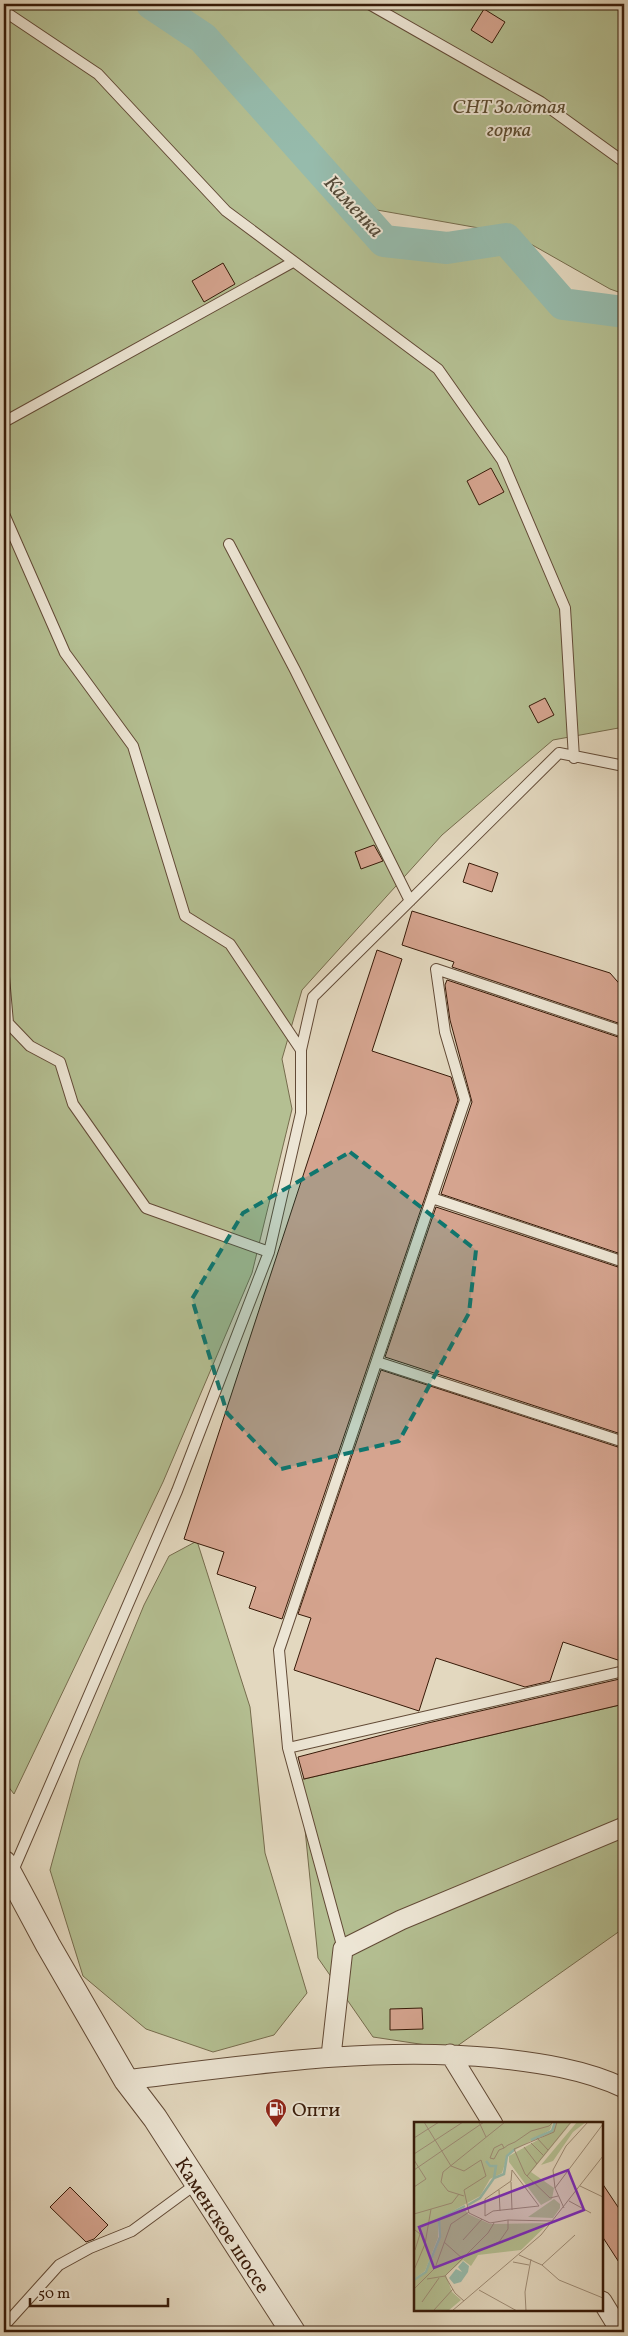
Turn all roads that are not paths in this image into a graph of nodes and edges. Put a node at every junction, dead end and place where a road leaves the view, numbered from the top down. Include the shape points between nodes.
1 (369, 4) edge
2 (4, 11) edge
3 (624, 162) edge
4 (293, 262) junction
5 (4, 422) edge
6 (4, 514) edge
7 (229, 544) dead end
8 (574, 758) junction
9 (624, 766) edge
10 (410, 901) junction
11 (4, 977) edge
12 (624, 1032) edge
13 (301, 1050) junction
14 (432, 1198) junction
15 (269, 1252) junction
16 (624, 1262) edge
17 (376, 1362) junction
18 (624, 1442) edge
19 (624, 1671) edge
20 (288, 1748) junction
21 (624, 1827) edge
22 (7, 1870) edge
23 (343, 1949) junction
24 (450, 2054) junction
25 (331, 2056) junction
26 (126, 2080) junction
27 (624, 2088) edge
28 (492, 2122) edge
29 (196, 2184) junction
30 (603, 2303) edge
31 (4, 2326) edge
32 (293, 2332) edge
33 (621, 2332) edge

1 - 3 lane via 541,102
2 - 4 lane via 98,74 226,211
4 - 5 lane
4 - 8 lane via 438,369 502,460 564,608
6 - 13 lane via 65,653 133,746 185,916 230,944
7 - 10 lane
8 - 9 lane
8 - 10 lane via 559,753
10 - 13 lane via 313,998
11 - 15 lane via 8,1023 30,1046 60,1062 73,1104 146,1208
12 - 14 lane via 436,969 445,1032 465,1100
13 - 15 lane via 301,1113
14 - 16 lane
14 - 17 lane
15 - 22 lane via 177,1491
17 - 18 lane
17 - 20 lane via 279,1650
19 - 20 lane
20 - 23 lane
21 - 23 street via 401,1920
22 - 26 street, Каменское шоссе
23 - 25 street
24 - 25 street
24 - 27 street via 542,2063
24 - 28 street
25 - 26 street
26 - 29 street, Каменское шоссе via 155,2118
29 - 31 lane via 132,2231 59,2265
29 - 32 street, Каменское шоссе
30 - 33 street

